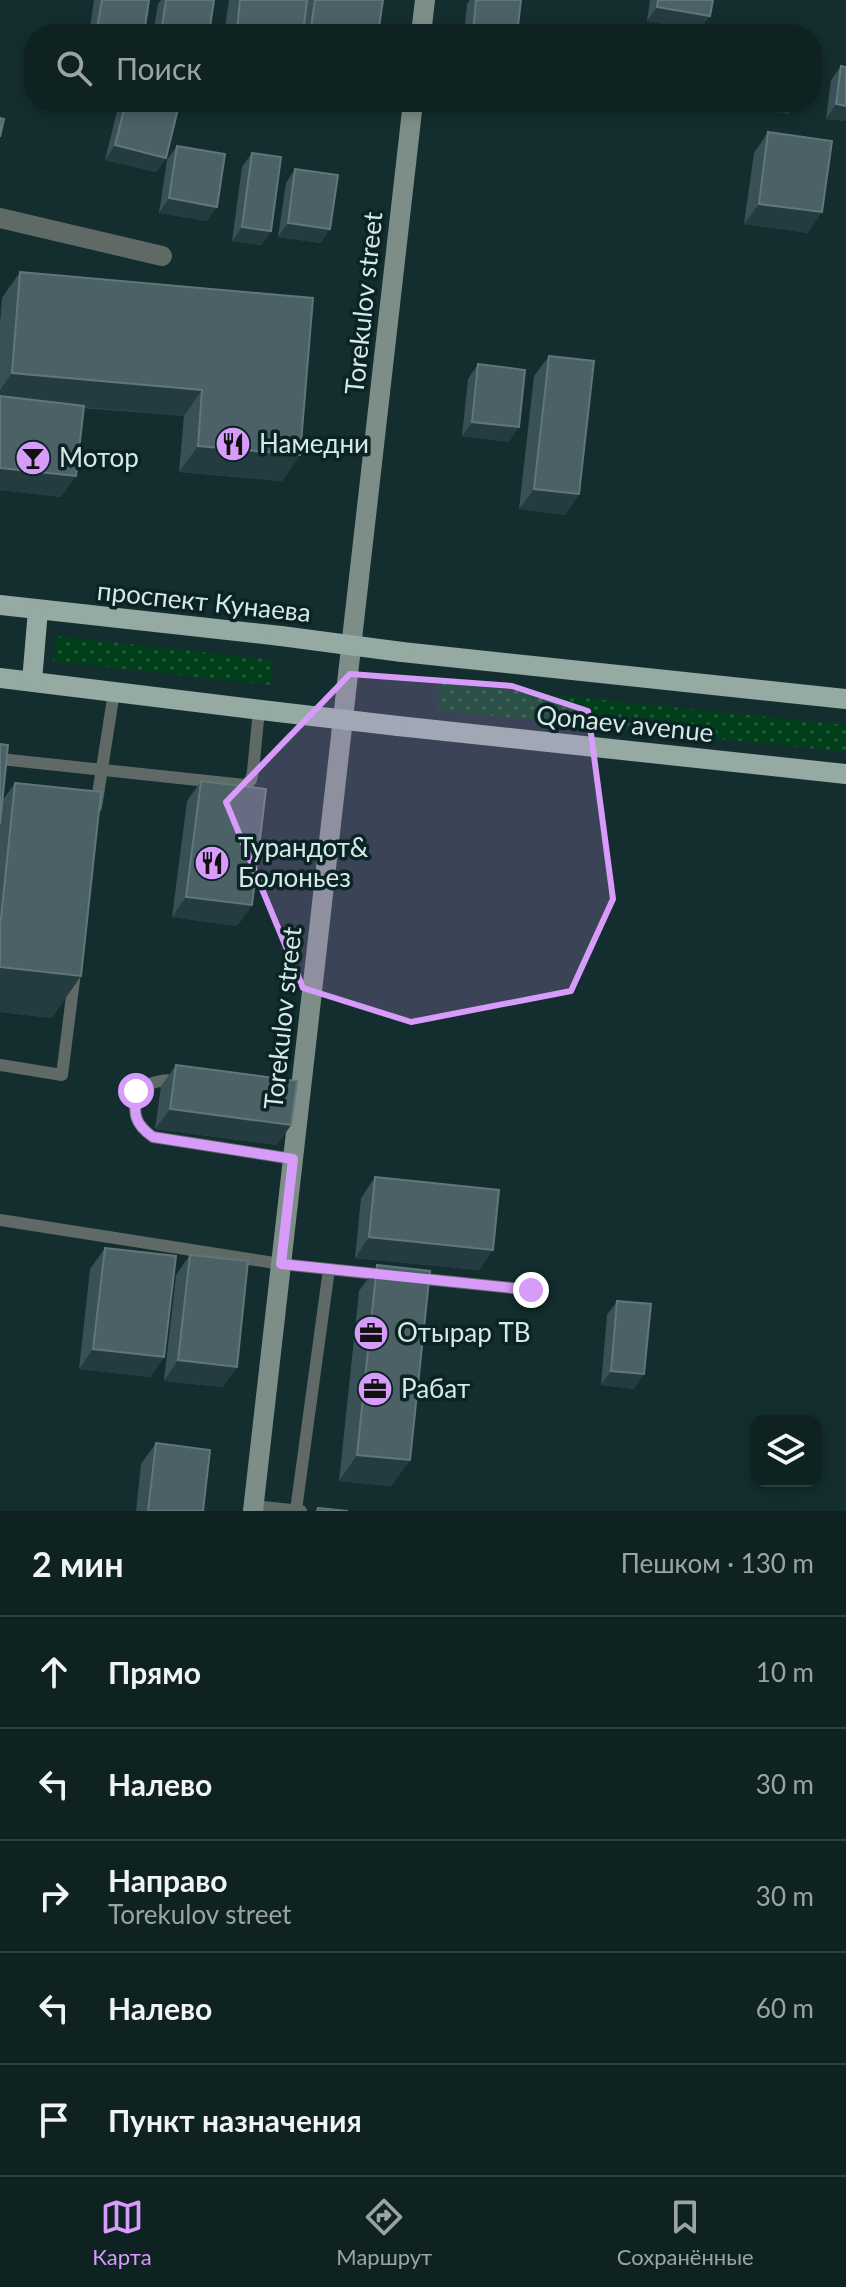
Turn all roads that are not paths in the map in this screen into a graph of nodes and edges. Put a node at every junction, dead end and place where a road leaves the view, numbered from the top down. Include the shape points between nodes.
1 (425, 0) edge
2 (422, 24) edge
3 (412, 112) edge
4 (0, 218) edge
5 (162, 256) dead end
6 (0, 605) edge
7 (38, 610) junction
8 (402, 652) joint
9 (0, 678) edge
10 (32, 681) junction
11 (114, 692) junction
12 (846, 699) edge
13 (269, 711) junction
14 (0, 759) edge
15 (100, 768) junction
16 (846, 774) edge
17 (95, 814) edge
18 (77, 953) edge
19 (0, 1065) edge
20 (197, 1083) edge
21 (293, 1159) junction
22 (0, 1220) edge
23 (281, 1264) junction
24 (329, 1269) junction
25 (391, 1275) edge
26 (407, 1277) edge
27 (531, 1290) dead end
28 (254, 1508) edge
29 (298, 1511) edge

1 - 2 main road
3 - 21 main road, Torekulov street
4 - 5 street
6 - 7 main road, проспект Кунаева
7 - 8 main road, проспект Кунаева, bridge
7 - 10 main road
8 - 12 main road, Qonaev avenue
9 - 10 main road
10 - 11 main road
11 - 13 main road
11 - 15 lane
13 - 15 lane via 251,780 245,785
13 - 16 main road, Qonaev avenue, bridge
14 - 15 lane
15 - 17 lane
18 - 19 lane via 62,1075
20 - 21 lane via 151,1081 136,1091 134,1109 141,1128 153,1137
21 - 23 main road, Torekulov street
22 - 23 lane
23 - 24 lane
23 - 28 main road, Torekulov street
24 - 25 lane
24 - 29 lane
26 - 27 lane
28 - 29 lane

